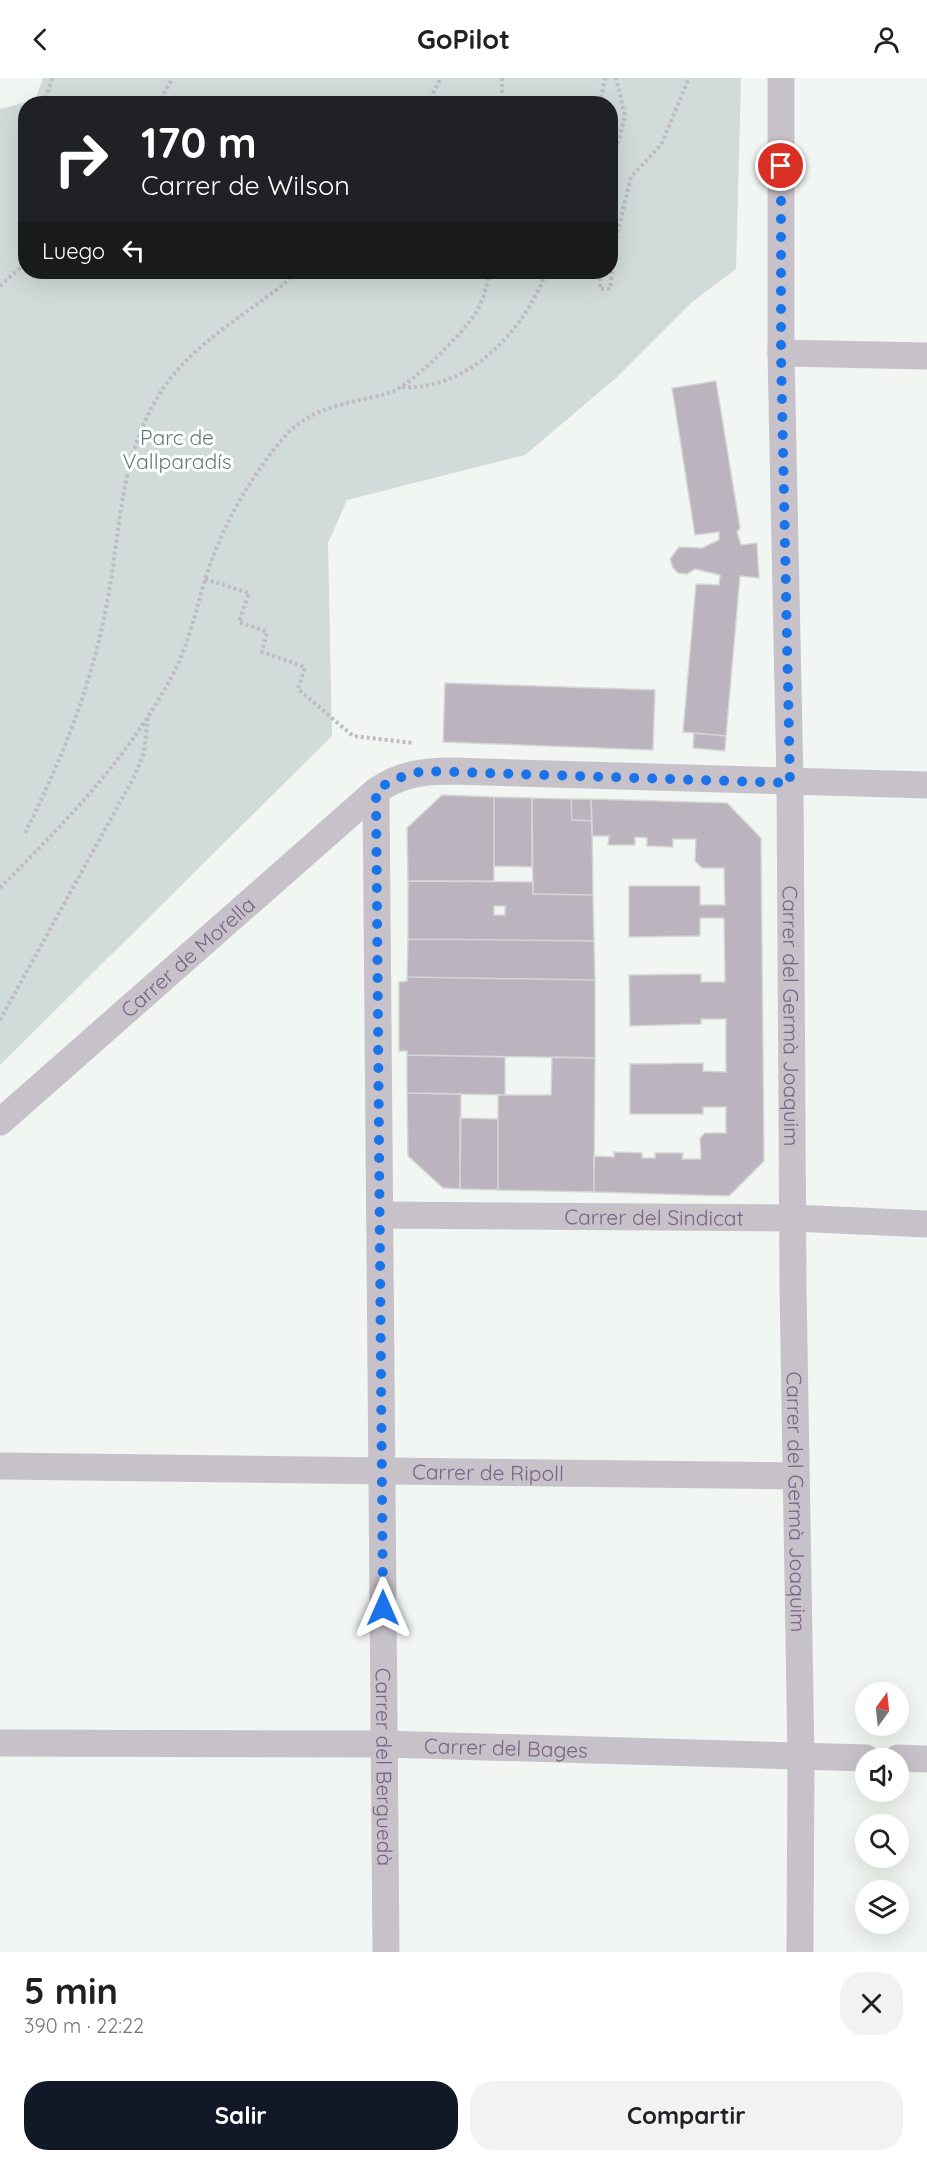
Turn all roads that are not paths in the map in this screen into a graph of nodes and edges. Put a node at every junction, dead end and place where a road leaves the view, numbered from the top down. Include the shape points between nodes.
1 (782, 78) edge
2 (781, 353) junction
3 (927, 356) edge
4 (790, 783) junction
5 (927, 785) edge
6 (376, 791) junction
7 (0, 1122) edge
8 (380, 1215) junction
9 (792, 1218) junction
10 (927, 1224) edge
11 (0, 1466) edge
12 (382, 1472) junction
13 (795, 1476) junction
14 (0, 1743) edge
15 (384, 1744) junction
16 (801, 1757) junction
17 (855, 1758) edge
18 (909, 1758) edge
19 (927, 1759) edge
20 (386, 1952) edge
21 (800, 1952) edge

1 - 2 street, Carrer del Germà Joaquim
2 - 3 street
2 - 4 street, Carrer del Germà Joaquim
4 - 5 street, Carrer de Morella
4 - 6 street, Carrer de Morella via 423,771 392,780
4 - 9 street, Carrer del Germà Joaquim
6 - 7 street, Carrer de Morella
6 - 8 street, Carrer del Berguedà
8 - 9 street, Carrer del Sindicat
8 - 12 street, Carrer del Berguedà
9 - 10 street, Carrer del Sindicat
9 - 13 street, Carrer del Germà Joaquim
11 - 12 street, Carrer de Ripoll
12 - 13 street, Carrer de Ripoll
12 - 15 street, Carrer del Berguedà
13 - 16 street, Carrer del Germà Joaquim
14 - 15 street, Carrer del Bages
15 - 16 street, Carrer del Bages
15 - 20 street, Carrer del Berguedà
16 - 17 street, Carrer del Bages
16 - 21 street, Carrer del Germà Joaquim
18 - 19 street

